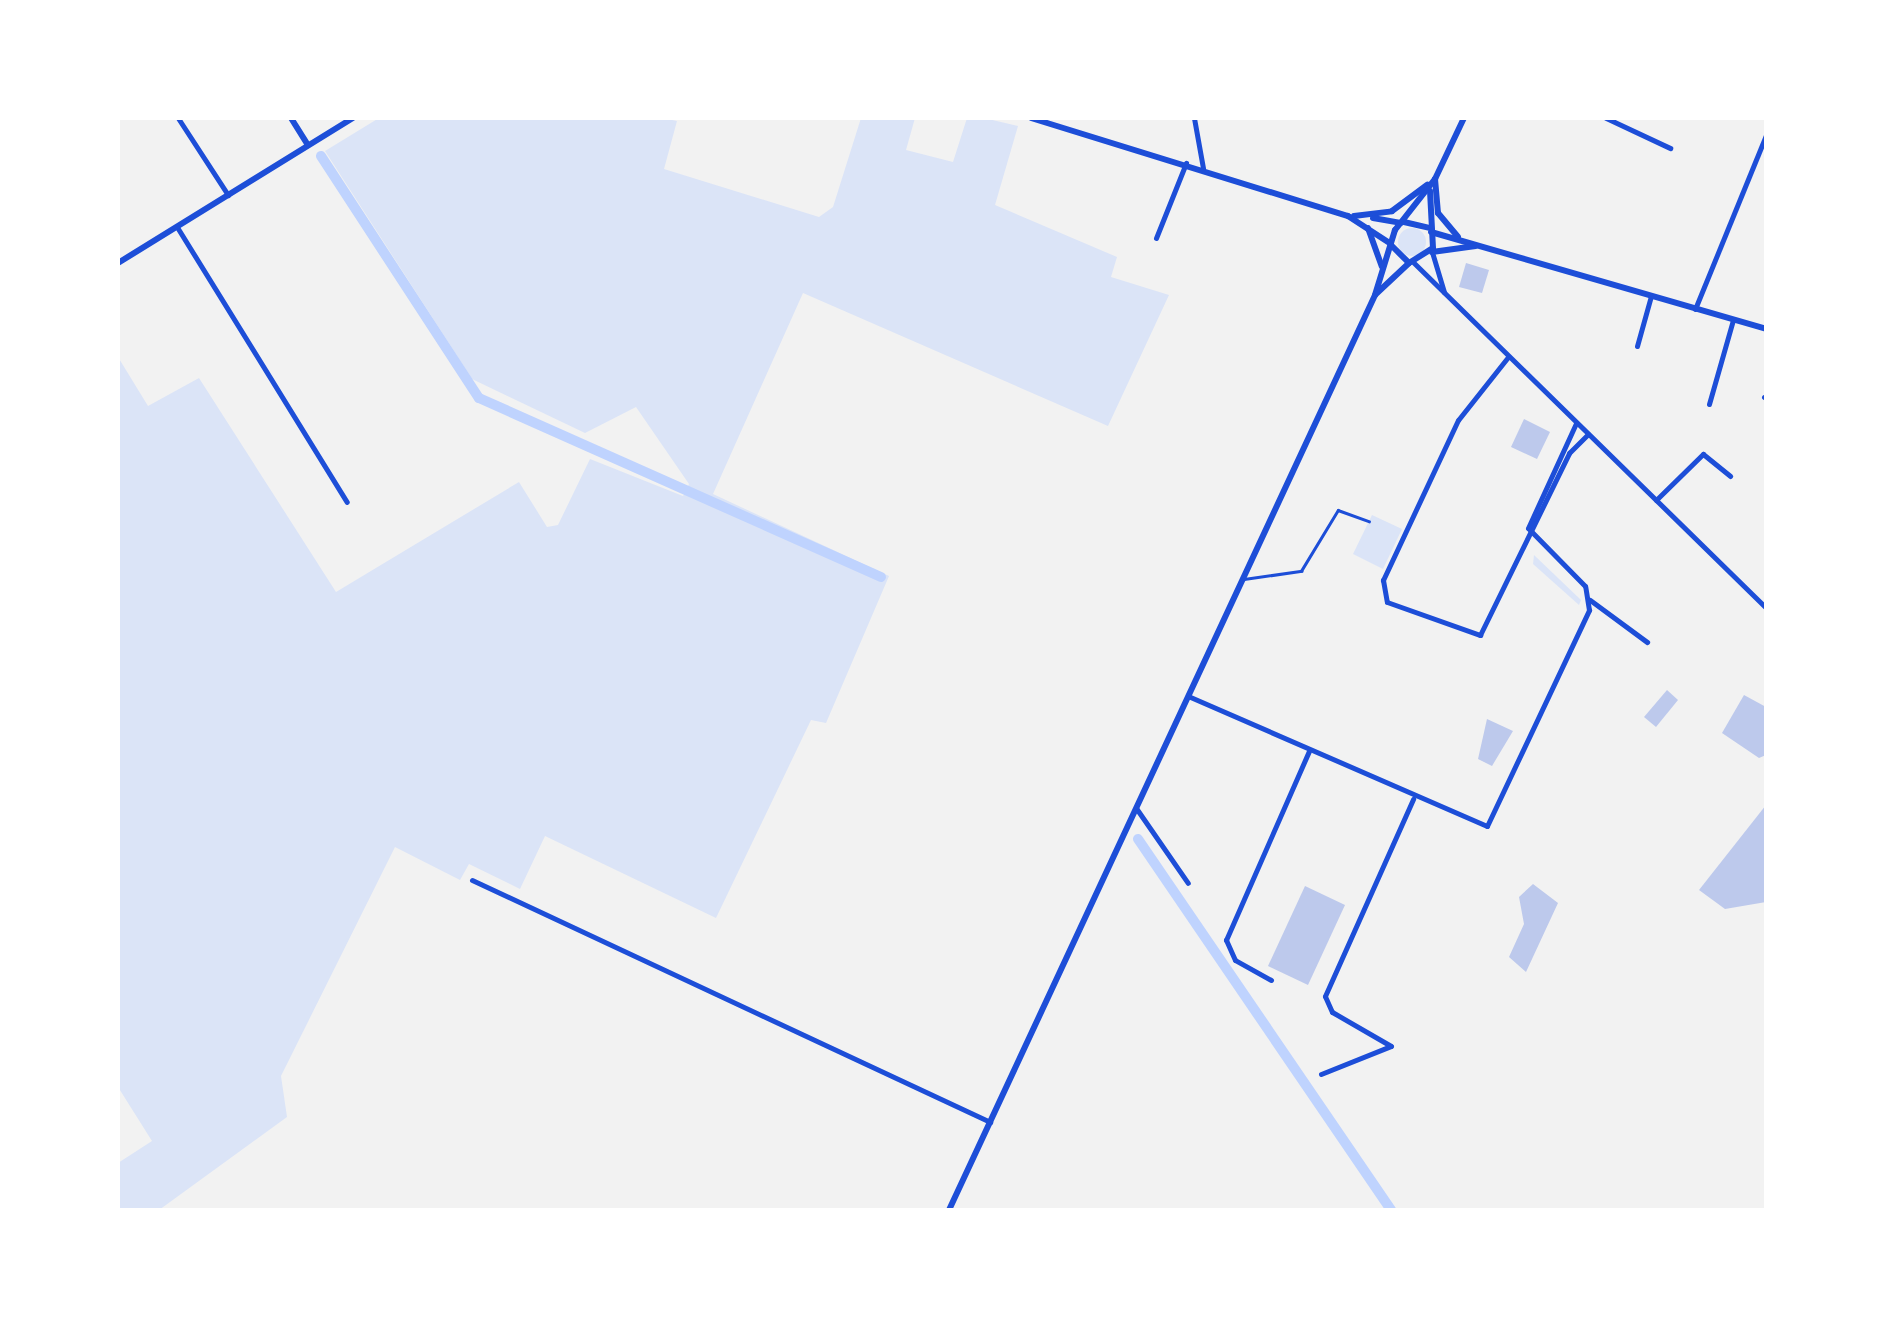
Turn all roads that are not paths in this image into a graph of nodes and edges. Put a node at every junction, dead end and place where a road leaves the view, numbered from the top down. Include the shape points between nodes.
1 (178, 118) edge
2 (290, 118) edge
3 (353, 118) edge
4 (1031, 118) edge
5 (1194, 118) edge
6 (1464, 118) edge
7 (1606, 118) edge
8 (1766, 135) edge
9 (308, 145) junction
10 (1670, 148) dead end
11 (1186, 162) junction
12 (1203, 168) junction
13 (1435, 179) junction
14 (228, 194) junction
15 (1367, 220) junction
16 (1402, 223) junction
17 (177, 227) junction
18 (1431, 231) junction
19 (1156, 238) dead end
20 (1463, 241) junction
21 (1392, 244) junction
22 (1482, 246) junction
23 (1432, 252) junction
24 (118, 263) edge
25 (1412, 263) junction
26 (1382, 275) junction
27 (1375, 295) junction
28 (1445, 295) junction
29 (1652, 296) junction
30 (1696, 309) junction
31 (1733, 320) junction
32 (1766, 329) edge
33 (1637, 346) dead end
34 (1508, 357) junction
35 (1709, 404) dead end
36 (1576, 423) junction
37 (1588, 434) junction
38 (1730, 476) dead end
39 (1656, 500) junction
40 (348, 502) dead end
41 (1369, 521) dead end
42 (1530, 529) junction
43 (1242, 579) junction
44 (1590, 600) junction
45 (1766, 608) edge
46 (1647, 642) dead end
47 (1188, 696) junction
48 (1309, 751) junction
49 (1413, 799) junction
50 (1136, 808) junction
51 (472, 880) dead end
52 (1188, 882) dead end
53 (1272, 980) dead end
54 (1322, 1074) dead end
55 (991, 1122) junction
56 (948, 1210) edge

1 - 14 street
2 - 9 main road
3 - 9 main road
4 - 11 main road
5 - 12 street
6 - 13 main road
7 - 10 street
8 - 30 street
9 - 14 main road
11 - 12 main road
11 - 19 street
12 - 15 main road
13 - 15 main road
13 - 16 main road
13 - 18 main road
13 - 20 main road via 1441,219
14 - 17 main road
15 - 16 main road
15 - 21 main road
15 - 26 main road
16 - 18 main road
16 - 21 main road
17 - 24 main road
17 - 40 street
18 - 20 main road
18 - 23 main road
20 - 22 main road
21 - 25 main road
21 - 26 main road
22 - 23 main road
22 - 29 main road
23 - 25 main road
23 - 28 street
25 - 27 main road
25 - 28 street
26 - 27 main road
27 - 43 main road
28 - 34 street
29 - 30 main road
29 - 33 street
30 - 31 main road
31 - 32 main road
31 - 35 street
34 - 36 street
34 - 42 street via 1462,414 1381,587 1390,604 1477,637
36 - 37 street
36 - 42 street
37 - 39 street
37 - 42 street via 1568,453
38 - 39 street via 1703,454
39 - 45 street
41 - 43 lane via 1338,510 1301,571
42 - 44 street
43 - 47 main road
44 - 46 street
44 - 49 street via 1487,826
47 - 48 street
47 - 50 main road
48 - 49 street
48 - 53 street via 1226,940 1235,960
49 - 54 street via 1326,996 1332,1012 1391,1046
50 - 52 street
50 - 55 main road
51 - 55 street
55 - 56 main road

